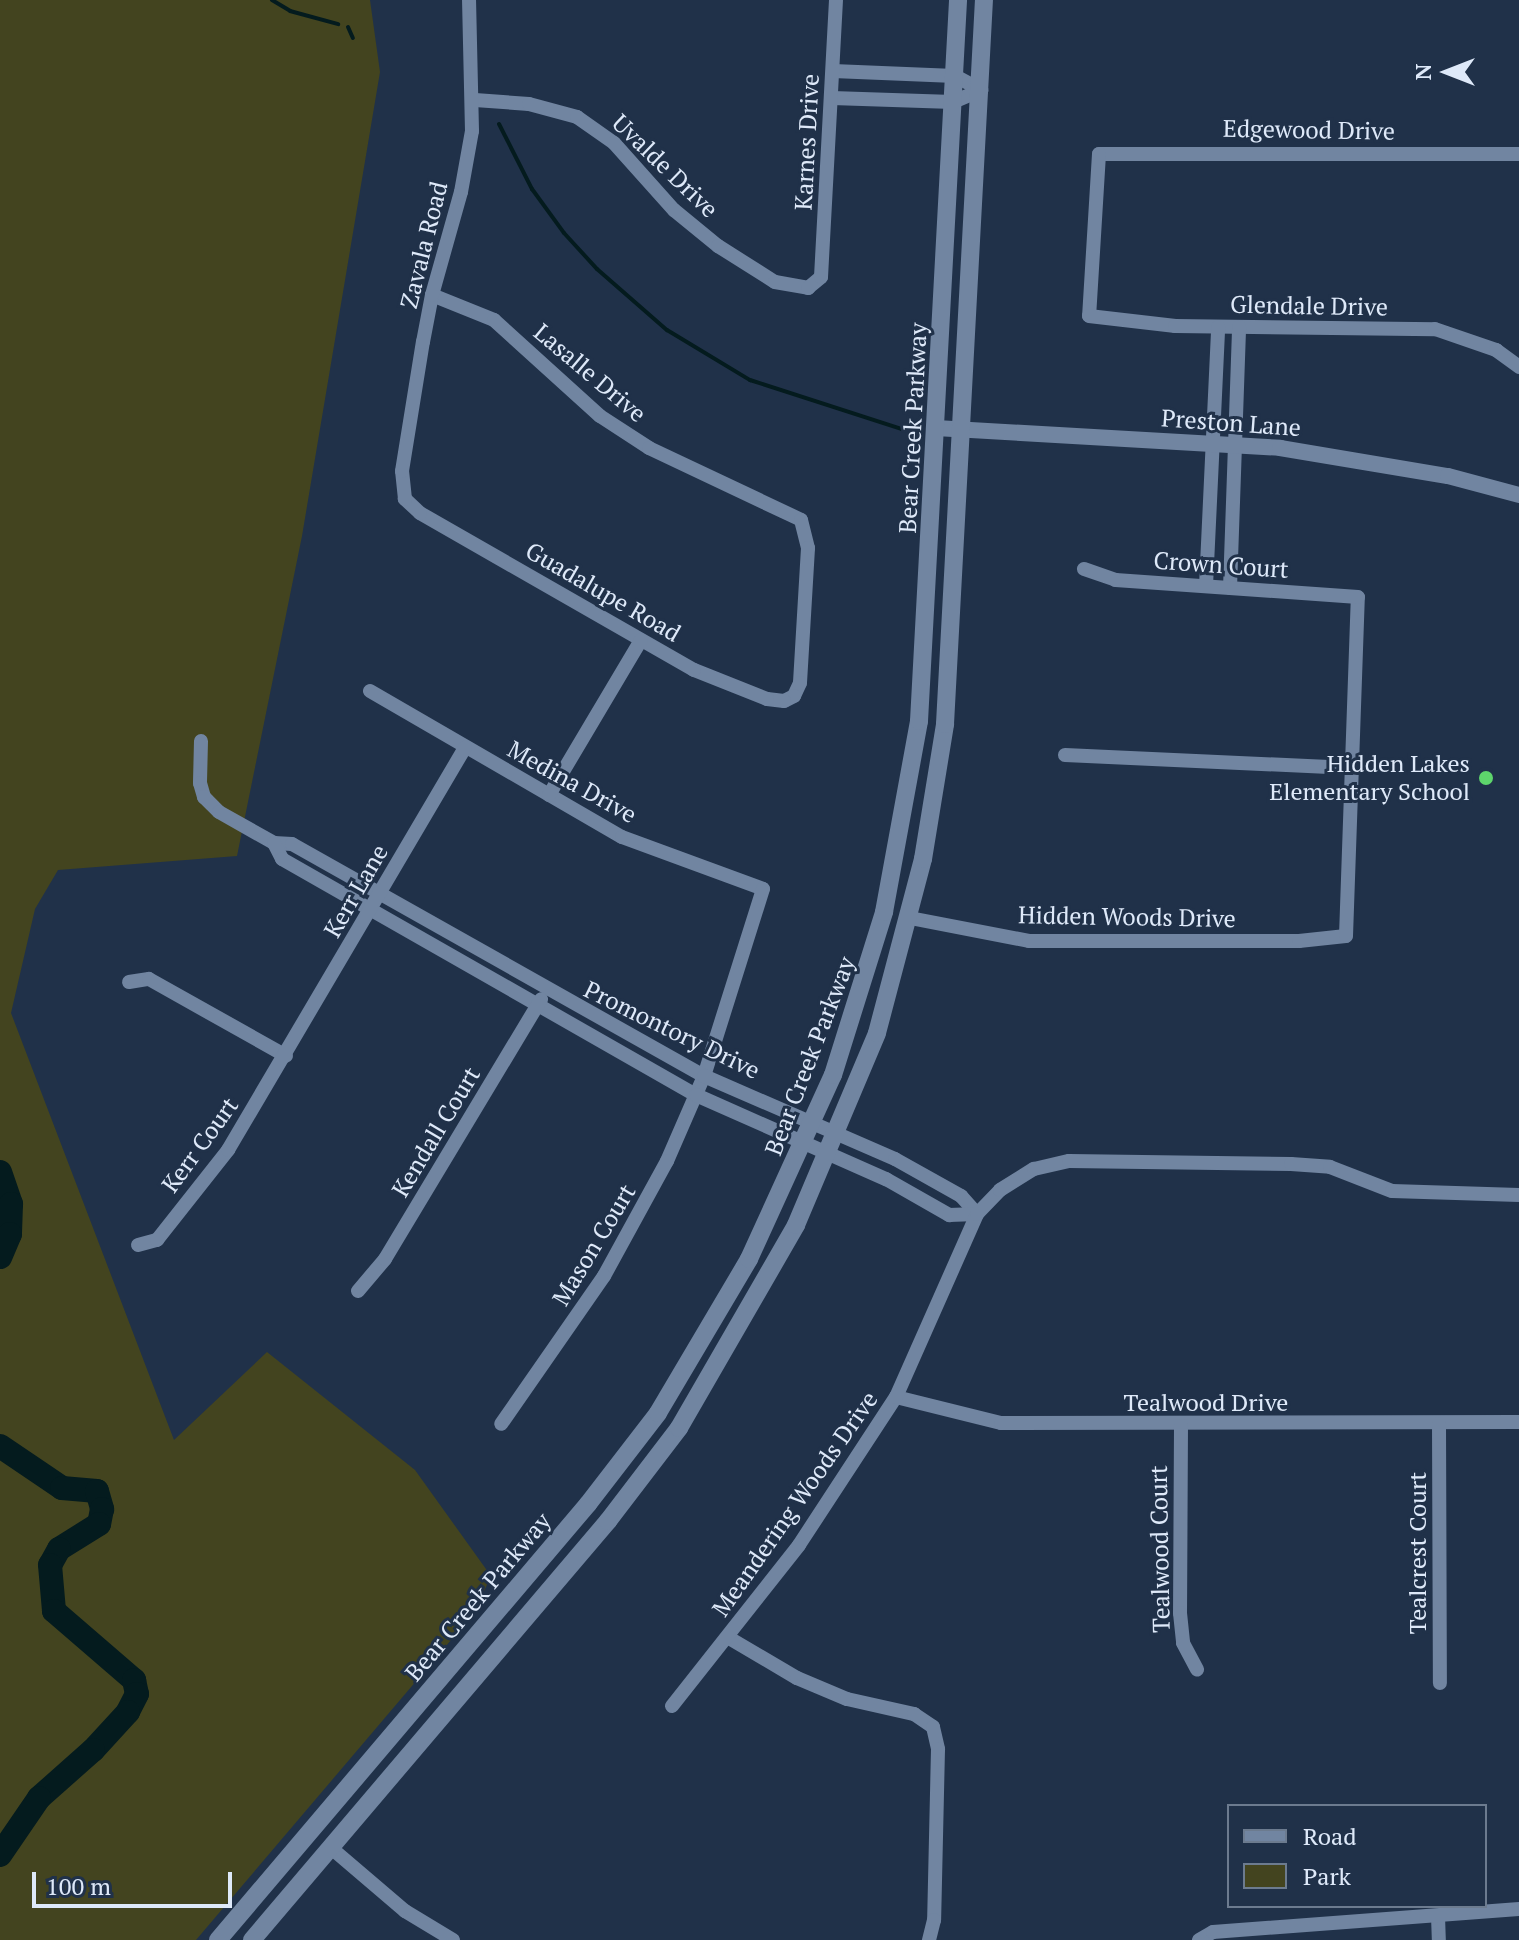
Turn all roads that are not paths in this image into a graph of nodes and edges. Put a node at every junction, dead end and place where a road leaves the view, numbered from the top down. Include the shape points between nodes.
1 (469, 0) edge
2 (836, 0) edge
3 (958, 0) edge
4 (984, 0) edge
5 (833, 71) junction
6 (955, 76) junction
7 (981, 90) junction
8 (832, 98) junction
9 (475, 100) junction
10 (953, 102) junction
11 (1519, 154) edge
12 (815, 286) joint
13 (432, 295) junction
14 (1089, 316) joint
15 (1218, 327) junction
16 (1239, 327) junction
17 (1519, 367) edge
18 (936, 428) junction
19 (962, 429) junction
20 (1211, 444) junction
21 (1235, 446) junction
22 (1519, 495) edge
23 (405, 499) joint
24 (1084, 569) dead end
25 (1206, 586) junction
26 (1230, 588) junction
27 (641, 640) junction
28 (370, 691) dead end
29 (789, 700) joint
30 (201, 741) dead end
31 (465, 748) junction
32 (1065, 755) dead end
33 (1351, 768) junction
34 (549, 795) junction
35 (274, 843) junction
36 (763, 889) joint
37 (378, 894) junction
38 (370, 910) junction
39 (910, 918) junction
40 (129, 982) dead end
41 (546, 992) junction
42 (536, 1007) junction
43 (286, 1056) junction
44 (704, 1076) junction
45 (696, 1095) junction
46 (760, 1098) junction
47 (752, 1120) junction
48 (813, 1123) junction
49 (837, 1133) junction
50 (804, 1143) junction
51 (828, 1154) junction
52 (895, 1159) junction
53 (886, 1179) junction
54 (1519, 1195) edge
55 (977, 1214) junction
56 (138, 1245) dead end
57 (358, 1291) dead end
58 (896, 1397) junction
59 (1519, 1422) edge
60 (501, 1424) dead end
61 (1439, 1424) junction
62 (1181, 1426) junction
63 (729, 1638) junction
64 (1197, 1669) dead end
65 (1440, 1683) dead end
66 (672, 1706) dead end
67 (330, 1847) junction
68 (1519, 1909) edge
69 (1438, 1916) junction
70 (218, 1940) edge
71 (252, 1940) edge
72 (453, 1940) edge
73 (929, 1940) edge
74 (1199, 1940) edge
75 (1439, 1940) edge

1 - 9 street, Zavala Road
2 - 5 street, Karnes Drive
3 - 6 main road, Bear Creek Parkway
4 - 7 main road, Bear Creek Parkway
5 - 6 street
5 - 8 street, Karnes Drive
6 - 7 street
6 - 10 main road, Bear Creek Parkway
7 - 10 street
7 - 19 main road, Bear Creek Parkway
8 - 10 street
8 - 12 street, Karnes Drive via 821,277
9 - 12 street, Uvalde Drive via 529,104 577,117 614,143 674,210 718,246 775,282 803,289
9 - 13 street, Zavala Road via 461,192
10 - 18 main road, Bear Creek Parkway
11 - 14 street, Edgewood Drive via 1099,154
13 - 23 street, Zavala Road via 402,471
13 - 29 street, Lasalle Drive via 494,320 590,407 649,448 778,505 805,528 800,683
14 - 15 street, Glendale Drive
15 - 16 street, Glendale Drive
15 - 20 street
16 - 17 street, Glendale Drive via 1435,329 1496,350
16 - 21 street
18 - 19 street, Preston Lane
18 - 48 main road, Bear Creek Parkway via 920,708 897,854 870,969
19 - 20 street, Preston Lane
19 - 39 main road, Bear Creek Parkway via 945,724
20 - 21 street, Preston Lane
20 - 25 street
21 - 22 street, Preston Lane via 1366,460
21 - 26 street
23 - 27 street, Guadalupe Road via 420,513
24 - 25 street, Crown Court via 1116,580
25 - 26 street, Crown Court
26 - 33 street, Crown Court via 1358,597
27 - 29 street, Guadalupe Road via 720,682 767,699
27 - 34 street
28 - 31 street, Medina Drive
30 - 35 street, Promontory Drive via 198,770 204,797 219,812
31 - 34 street, Medina Drive
31 - 37 street, Kerr Lane
32 - 33 street
33 - 39 street, Hidden Woods Drive via 1346,936 1299,941 1029,941
34 - 36 street, Medina Drive via 622,837
35 - 37 street, Promontory Drive via 292,844
35 - 38 street, Promontory Drive via 282,859
36 - 44 street, Mason Court
37 - 38 street, Kerr Lane
37 - 41 street, Promontory Drive
38 - 42 street, Promontory Drive
38 - 43 street, Kerr Lane
39 - 49 main road, Bear Creek Parkway via 877,1033
40 - 43 street via 149,979
41 - 42 street, Kendall Court
41 - 44 street, Promontory Drive
42 - 45 street, Promontory Drive
42 - 57 street, Kendall Court via 385,1259
43 - 56 street, Kerr Court via 228,1150 157,1240
44 - 45 street, Mason Court
44 - 46 street, Promontory Drive
45 - 47 street, Promontory Drive
45 - 60 street, Mason Court via 667,1161 604,1276
46 - 47 street
46 - 48 street, Promontory Drive
47 - 50 street, Promontory Drive
48 - 49 street, Promontory Drive
48 - 50 main road, Bear Creek Parkway
49 - 51 main road, Bear Creek Parkway
49 - 52 street, Promontory Drive
50 - 51 street, Promontory Drive
50 - 70 main road, Bear Creek Parkway via 717,1317 636,1443
51 - 53 street, Promontory Drive
51 - 67 main road, Bear Creek Parkway via 752,1307 679,1428 608,1521
52 - 53 street
52 - 55 street, Promontory Drive via 961,1196
53 - 55 street, Promontory Drive via 949,1215
54 - 55 street, Meandering Woods Drive via 1392,1191 1330,1167 1291,1164 1069,1161 1034,1169 1000,1190
55 - 58 street, Meandering Woods Drive
58 - 62 street, Tealwood Drive via 1001,1423
58 - 63 street, Meandering Woods Drive via 799,1545
59 - 61 street, Tealwood Drive
61 - 62 street, Tealwood Drive
61 - 65 street, Tealcrest Court
62 - 64 street, Tealwood Court via 1180,1613 1183,1643
63 - 66 street, Meandering Woods Drive
63 - 73 street via 797,1678 847,1699 914,1714 933,1727 938,1765
67 - 71 main road, Bear Creek Parkway
67 - 72 street via 405,1911
68 - 69 street
69 - 74 street via 1213,1932
69 - 75 street

